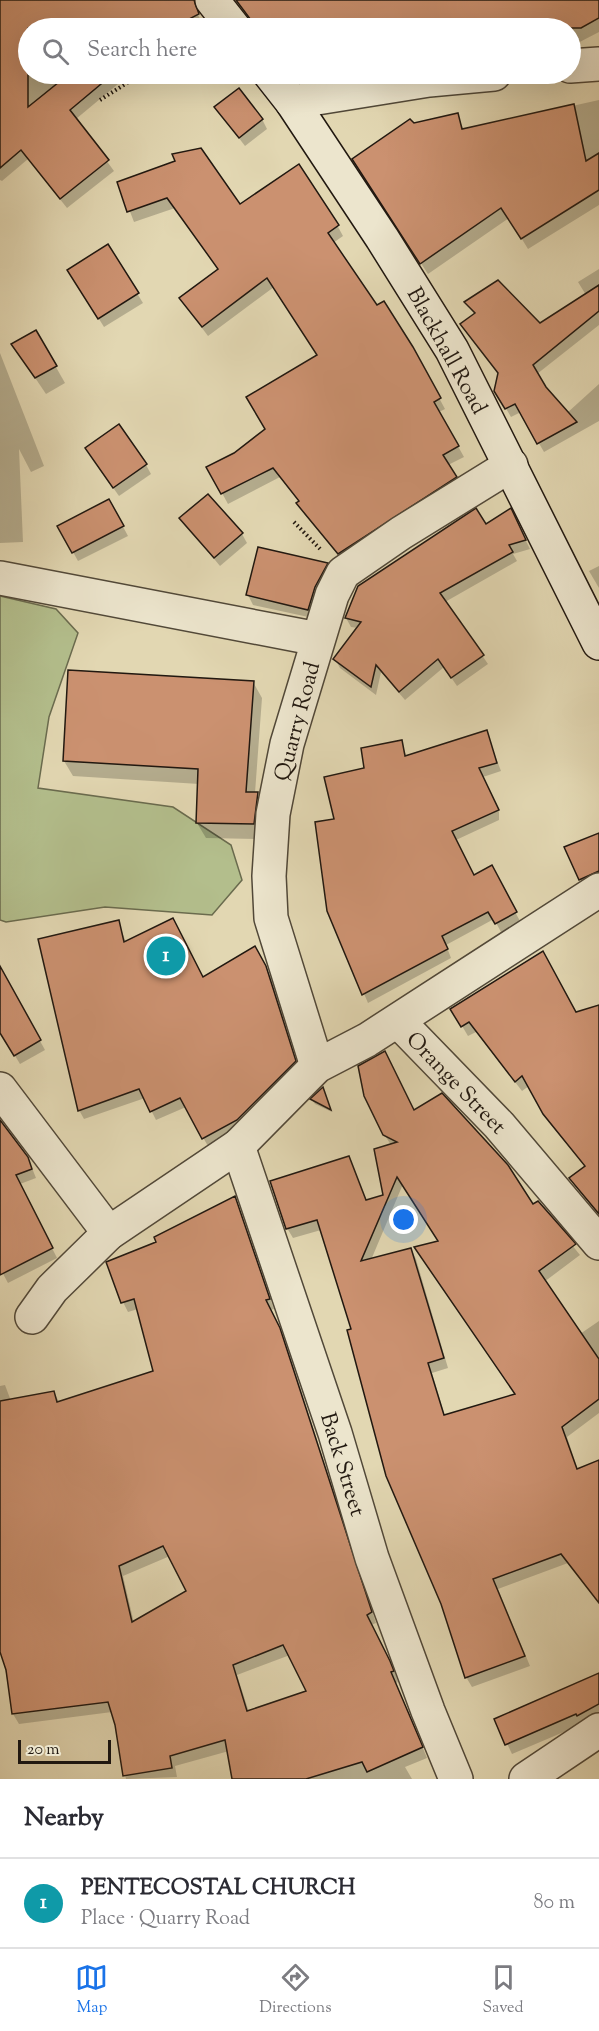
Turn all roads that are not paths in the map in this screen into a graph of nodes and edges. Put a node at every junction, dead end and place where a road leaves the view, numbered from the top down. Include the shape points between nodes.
1 (212, 0) edge
2 (226, 18) edge
3 (599, 64) edge
4 (581, 65) edge
5 (278, 84) edge
6 (404, 84) edge
7 (292, 102) junction
8 (511, 465) junction
9 (0, 578) edge
10 (318, 639) junction
11 (599, 643) edge
12 (599, 890) edge
13 (398, 1021) junction
14 (317, 1066) junction
15 (0, 1089) edge
16 (238, 1146) junction
17 (109, 1233) junction
18 (599, 1244) edge
19 (32, 1317) dead end
20 (599, 1730) edge
21 (456, 1779) edge
22 (526, 1779) edge

1 - 2 street
3 - 4 street
5 - 7 street, Blackhall Road
6 - 7 street
7 - 8 street, Blackhall Road via 452,350
8 - 10 street, Quarry Road via 343,573
8 - 11 street, Blackhall Road
9 - 10 street
10 - 14 street, Quarry Road via 286,744 273,814 269,876 271,918
12 - 13 street, Orange Street
13 - 14 street
13 - 18 street, Orange Street via 499,1125
14 - 16 street
15 - 17 street
16 - 17 street
16 - 21 street, Back Street via 336,1433 372,1558
17 - 19 street via 52,1289
20 - 22 street

